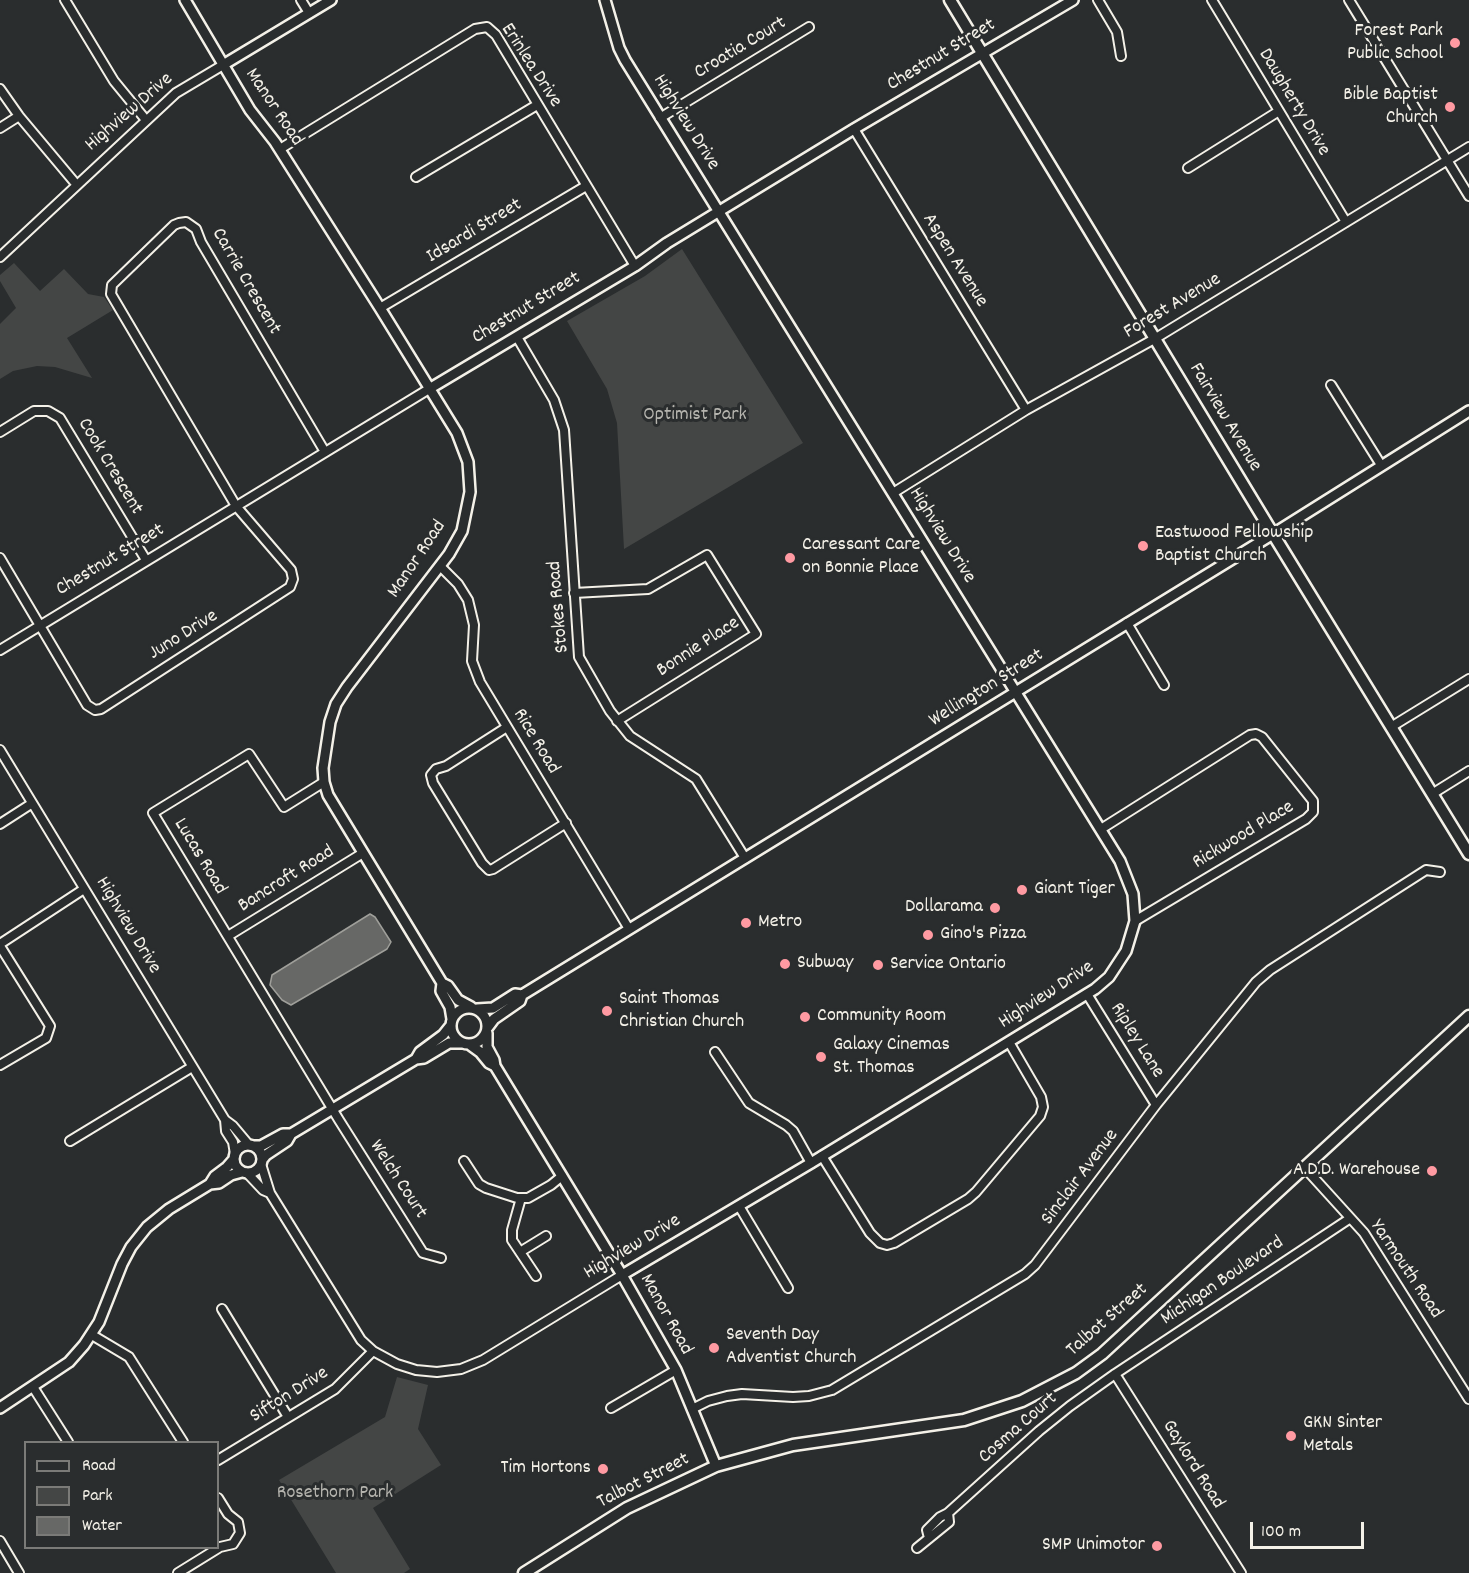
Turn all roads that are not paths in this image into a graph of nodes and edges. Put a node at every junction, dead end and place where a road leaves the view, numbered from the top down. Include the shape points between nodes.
1 (65, 0) edge
2 (185, 0) edge
3 (301, 0) edge
4 (331, 0) edge
5 (605, 0) edge
6 (950, 0) edge
7 (1073, 0) edge
8 (1098, 0) edge
9 (1212, 0) edge
10 (1349, 0) edge
11 (309, 13) junction
12 (808, 27) dead end
13 (982, 52) junction
14 (1121, 56) dead end
15 (223, 65) junction
16 (0, 89) edge
17 (537, 105) junction
18 (1279, 111) junction
19 (19, 116) junction
20 (660, 118) junction
21 (146, 120) junction
22 (0, 128) edge
23 (854, 129) junction
24 (1469, 147) edge
25 (280, 148) junction
26 (1448, 161) junction
27 (1188, 168) dead end
28 (416, 177) dead end
29 (76, 184) junction
30 (586, 186) junction
31 (1469, 196) edge
32 (718, 212) junction
33 (1346, 222) junction
34 (0, 257) edge
35 (635, 266) junction
36 (380, 308) junction
37 (517, 337) junction
38 (1156, 338) junction
39 (1331, 385) dead end
40 (429, 389) junction
41 (1026, 410) junction
42 (1469, 411) edge
43 (0, 432) edge
44 (325, 452) junction
45 (1381, 465) junction
46 (893, 493) junction
47 (236, 506) junction
48 (1273, 534) junction
49 (0, 558) edge
50 (146, 560) junction
51 (440, 566) junction
52 (574, 593) junction
53 (1127, 623) junction
54 (40, 625) junction
55 (0, 650) edge
56 (1469, 679) edge
57 (1164, 685) dead end
58 (1016, 692) junction
59 (616, 720) junction
60 (1392, 727) junction
61 (507, 728) junction
62 (0, 750) edge
63 (1469, 771) edge
64 (324, 782) junction
65 (1432, 794) junction
66 (31, 804) junction
67 (566, 823) junction
68 (0, 824) edge
69 (1101, 829) junction
70 (363, 853) junction
71 (1469, 854) edge
72 (745, 858) junction
73 (1440, 872) dead end
74 (84, 889) junction
75 (1135, 921) junction
76 (629, 929) junction
77 (228, 936) junction
78 (0, 945) edge
79 (442, 983) junction
80 (522, 994) junction
81 (1087, 994) junction
82 (474, 1008) junction
83 (1469, 1016) edge
84 (452, 1022) junction
85 (487, 1030) junction
86 (1009, 1042) junction
87 (466, 1044) junction
88 (715, 1052) dead end
89 (416, 1059) junction
90 (0, 1065) edge
91 (192, 1066) junction
92 (495, 1066) junction
93 (1156, 1105) junction
94 (332, 1110) junction
95 (225, 1120) junction
96 (291, 1134) junction
97 (70, 1142) dead end
98 (251, 1146) junction
99 (235, 1156) junction
100 (822, 1156) junction
101 (464, 1161) dead end
102 (262, 1162) junction
103 (811, 1163) junction
104 (1305, 1168) junction
105 (244, 1173) junction
106 (562, 1176) junction
107 (210, 1184) junction
108 (270, 1193) junction
109 (521, 1198) junction
110 (739, 1206) junction
111 (1349, 1219) junction
112 (546, 1236) dead end
113 (520, 1252) junction
114 (441, 1258) dead end
115 (622, 1275) junction
116 (536, 1276) dead end
117 (788, 1288) dead end
118 (222, 1310) dead end
119 (92, 1335) junction
120 (373, 1351) junction
121 (676, 1370) junction
122 (1115, 1374) junction
123 (33, 1387) junction
124 (1469, 1399) edge
125 (0, 1408) edge
126 (610, 1408) dead end
127 (692, 1409) junction
128 (288, 1417) junction
129 (67, 1441) edge
130 (182, 1441) edge
131 (219, 1459) edge
132 (716, 1466) junction
133 (219, 1500) edge
134 (0, 1541) edge
135 (219, 1548) edge
136 (917, 1548) dead end
137 (217, 1549) edge
138 (19, 1573) edge
139 (178, 1573) edge
140 (524, 1573) edge
141 (1241, 1573) edge

1 - 21 street via 114,81
2 - 15 street, Manor Road
3 - 11 street
4 - 11 street, Highview Drive
5 - 20 street, Highview Drive via 619,48
6 - 13 main road, Fairview Avenue
7 - 13 street, Chestnut Street
8 - 14 street via 1117,32
9 - 18 street, Daugherty Drive
10 - 26 street
11 - 15 street, Highview Drive
12 - 20 street, Croatia Court
13 - 23 street, Chestnut Street
13 - 38 main road, Fairview Avenue
15 - 21 street, Highview Drive via 176,93
15 - 25 street, Manor Road via 250,110
16 - 19 street
17 - 25 street, Erinlea Drive via 496,35 481,27
17 - 28 street
17 - 30 street, Erinlea Drive
18 - 27 street
18 - 33 street, Daugherty Drive
19 - 22 street
19 - 29 street
20 - 32 street, Highview Drive
21 - 29 street, Highview Drive
23 - 32 street, Chestnut Street
23 - 41 street, Aspen Avenue
24 - 26 street, Forest Avenue
25 - 36 street, Manor Road
26 - 31 street
26 - 33 street, Forest Avenue
29 - 34 street, Highview Drive
30 - 35 street, Erinlea Drive
30 - 36 street, Idsardi Street
32 - 35 street, Chestnut Street
32 - 46 street, Highview Drive
33 - 38 street, Forest Avenue
35 - 37 street, Chestnut Street
36 - 40 street, Manor Road
37 - 40 street, Chestnut Street
37 - 52 street, Stokes Road via 554,400 564,430
38 - 41 street, Forest Avenue
38 - 48 main road, Fairview Avenue
39 - 45 street
40 - 44 street, Chestnut Street
40 - 51 street, Manor Road via 457,434 470,477 469,506 462,531
41 - 46 street, Forest Avenue
42 - 45 street, Wellington Street
43 - 50 street, Cook Crescent via 34,411 48,411 60,418
44 - 47 street, Chestnut Street
44 - 47 street, Carrie Crescent via 196,229 186,222 174,225 112,285 111,294
45 - 48 street, Wellington Street
46 - 58 street, Highview Drive
47 - 50 street, Chestnut Street
47 - 54 street, Juno Drive via 291,570 290,587 100,709 88,707
48 - 53 street, Wellington Street
48 - 60 main road, Fairview Avenue
49 - 54 street
50 - 54 street, Chestnut Street
51 - 61 street, Rice Road via 468,600 474,625 471,651 475,672
51 - 64 street, Manor Road via 336,704 324,753
52 - 59 street, Stokes Road via 579,657
52 - 59 street, Bonnie Place via 648,589 706,555 756,634
53 - 57 street
53 - 58 street, Wellington Street
54 - 55 street, Chestnut Street
56 - 60 street
58 - 69 street, Highview Drive
58 - 72 street, Wellington Street
59 - 72 street, Stokes Road via 630,736 696,779
60 - 65 main road, Fairview Avenue
61 - 67 street, Rice Road
61 - 67 street via 431,775 482,863 493,869
62 - 66 street, Highview Drive
63 - 65 street
64 - 70 street, Manor Road
64 - 77 street, Lucas Road via 284,807 249,754 153,813
65 - 71 main road, Fairview Avenue
66 - 68 street
66 - 74 street, Highview Drive
67 - 76 street, Rice Road
69 - 75 street, Highview Drive via 1128,879
69 - 75 street, Rickwood Place via 1256,734 1313,801 1313,812 1306,819
70 - 77 street, Bancroft Road
70 - 79 street, Manor Road
72 - 76 street, Wellington Street
73 - 93 street, Sinclair Avenue via 1426,870 1256,981
74 - 78 street
74 - 91 street, Highview Drive
75 - 81 street, Highview Drive via 1118,965
76 - 80 street, Wellington Street
77 - 94 street, Lucas Road
78 - 90 street via 50,1026 46,1038
79 - 82 street via 458,1000
79 - 84 street, Manor Road
80 - 82 street, Wellington Street via 488,1009
80 - 85 street, Wellington Street via 520,1001 494,1019
81 - 86 street, Highview Drive
81 - 93 street, Ripley Lane
82 - 84 street via 460,1010
82 - 85 street via 486,1017
83 - 104 main road, Talbot Street
84 - 87 street via 454,1035
84 - 89 street
85 - 87 street via 480,1041
85 - 92 street, Manor Road via 487,1047
86 - 100 street, Highview Drive
86 - 100 street via 1043,1107 968,1199 886,1245 870,1233
87 - 89 street via 448,1043
87 - 92 street, Manor Road
88 - 103 street via 749,1103 793,1131
89 - 94 street
91 - 95 street, Highview Drive
91 - 97 street
92 - 106 street, Manor Road
93 - 127 street, Sinclair Avenue via 1025,1274 832,1390 793,1397 727,1395
94 - 96 street
94 - 114 street, Welch Court via 423,1252
95 - 98 street, Highview Drive
95 - 99 street, Highview Drive
96 - 98 street
96 - 102 street
98 - 99 street via 241,1148
98 - 102 street via 260,1152
99 - 105 street via 236,1167
99 - 107 street
100 - 103 street, Highview Drive
101 - 109 street via 479,1184
102 - 105 street via 256,1171
102 - 108 street, Highview Drive
103 - 110 street, Highview Drive
104 - 111 street, Yarmouth Road
104 - 132 main road, Talbot Street via 1102,1354 1049,1388 964,1420 793,1445
105 - 107 street
105 - 108 street, Highview Drive
106 - 109 street via 534,1195
106 - 115 street, Manor Road
107 - 119 street via 169,1209 139,1236 122,1264
108 - 120 street, Highview Drive via 357,1333
109 - 113 street via 512,1230 512,1240
110 - 115 street, Highview Drive
110 - 117 street
111 - 122 street, Michigan Boulevard
111 - 124 street, Yarmouth Road via 1370,1242
112 - 113 street
113 - 116 street
115 - 120 street, Highview Drive via 483,1360 461,1369 416,1370
115 - 121 street, Manor Road
118 - 128 street
119 - 123 street via 69,1362
119 - 130 street via 129,1357
120 - 128 street, Sifton Drive via 335,1389
121 - 126 street
121 - 127 street, Manor Road
122 - 136 street, Cosma Court via 1039,1431 948,1513 949,1522
122 - 141 street, Gaylord Road
123 - 125 street
123 - 129 street
127 - 132 street, Manor Road
128 - 131 street, Sifton Drive
132 - 140 main road, Talbot Street via 627,1508
133 - 135 street via 238,1522 240,1533 233,1544
134 - 138 street
137 - 139 street

